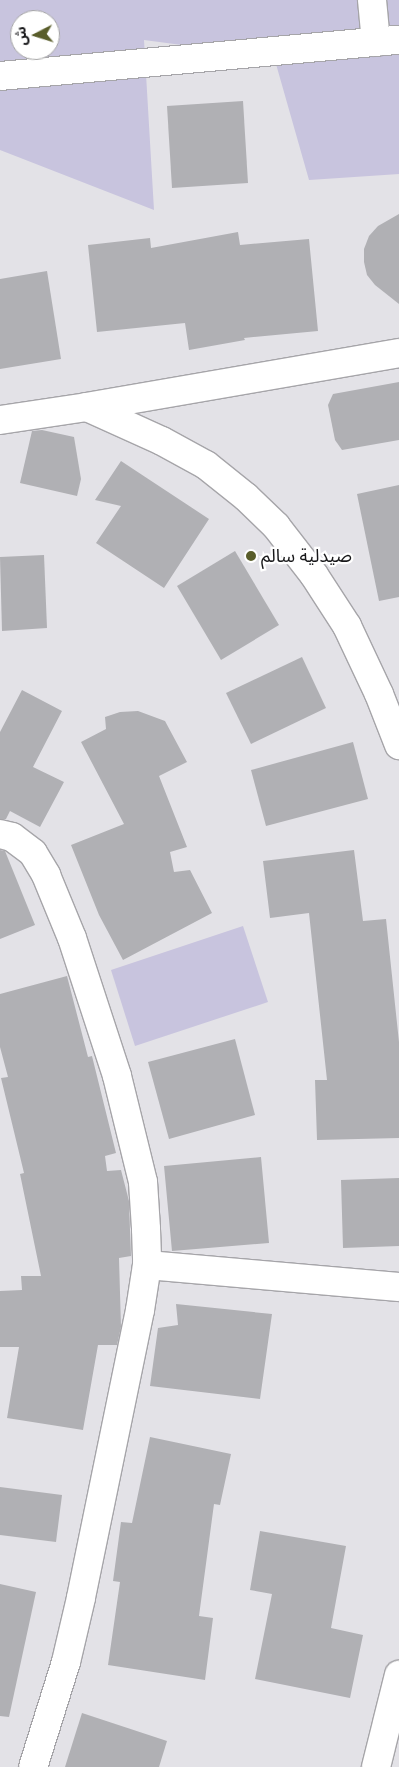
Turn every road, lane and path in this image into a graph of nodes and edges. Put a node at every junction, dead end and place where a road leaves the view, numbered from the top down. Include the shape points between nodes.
1 (372, 0) edge
2 (388, 41) edge
3 (0, 76) edge
4 (399, 354) edge
5 (87, 407) junction
6 (0, 420) edge
7 (399, 745) edge
8 (0, 834) edge
9 (147, 1265) junction
10 (399, 1287) edge
11 (399, 1675) edge
12 (33, 1767) edge
13 (376, 1767) edge

1 - 2 street
2 - 3 street
4 - 5 street
5 - 6 street
5 - 7 street via 162,440 206,465 276,526 314,575 347,626
8 - 9 street via 12,837 32,853 46,875 72,938 117,1076 143,1182
9 - 10 street
9 - 12 street via 81,1598 66,1662
11 - 13 street

